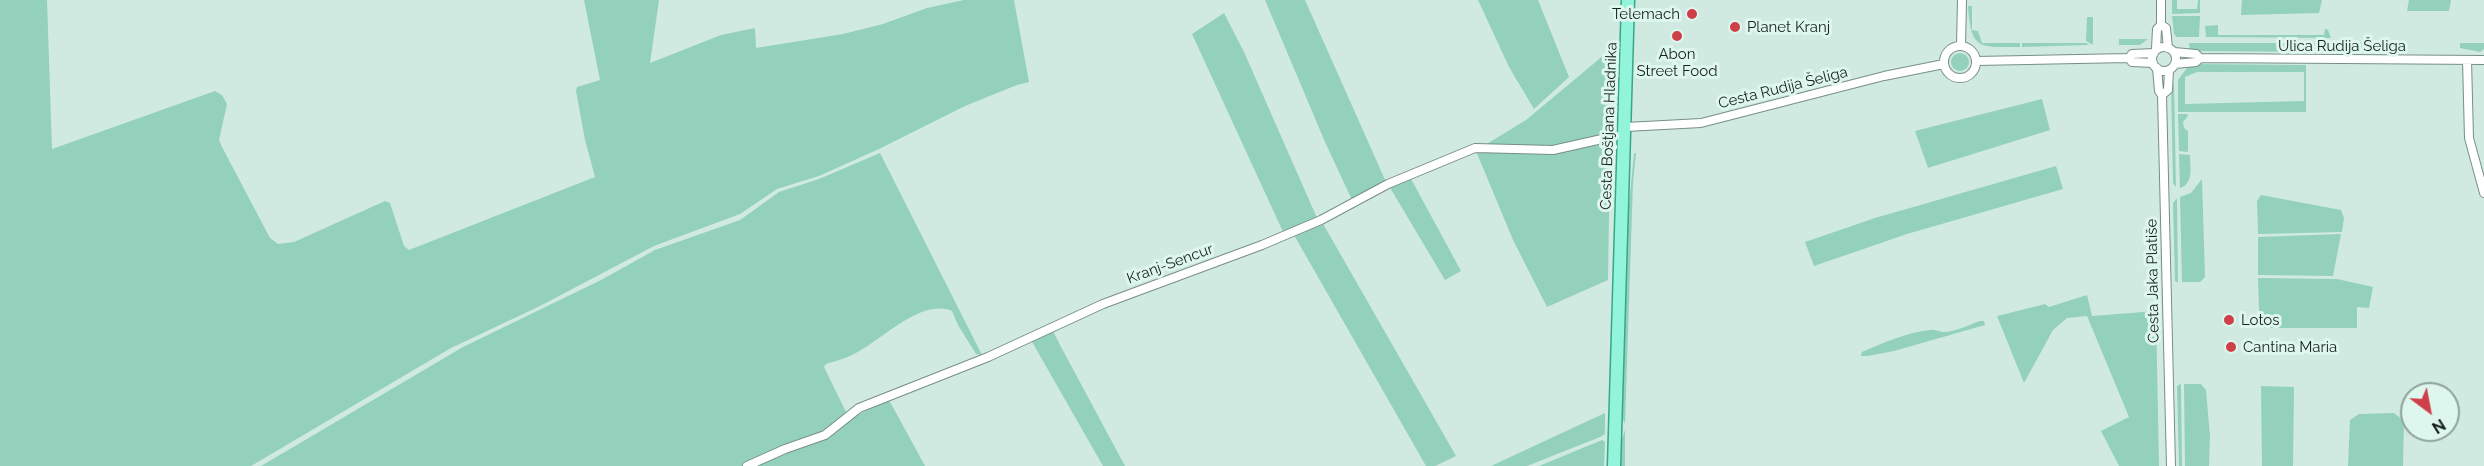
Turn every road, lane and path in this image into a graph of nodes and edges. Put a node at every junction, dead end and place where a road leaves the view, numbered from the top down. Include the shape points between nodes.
1 (1628, 0) edge
2 (1962, 0) edge
3 (2160, 0) edge
4 (2161, 25) junction
5 (1960, 46) junction
6 (2171, 50) junction
7 (2155, 51) junction
8 (2129, 58) junction
9 (2200, 58) junction
10 (2467, 60) junction
11 (2484, 60) edge
12 (1976, 61) junction
13 (1944, 64) junction
14 (2155, 66) junction
15 (2172, 67) junction
16 (2162, 95) junction
17 (1626, 127) junction
18 (1614, 147) dead end
19 (2480, 166) edge
20 (2484, 192) edge
21 (747, 466) edge
22 (1614, 466) edge
23 (2171, 466) edge

1 - 17 main road, Cesta Boštjana Hladnika
2 - 5 street
3 - 4 street
4 - 6 street via 2166,28
4 - 7 street
5 - 12 street via 1972,51
5 - 13 street via 1948,51
6 - 7 street via 2162,47
6 - 9 street, Ulica Rudija Šeliga
6 - 15 street
7 - 8 street via 2132,54
7 - 14 street
8 - 12 street
8 - 14 street
9 - 10 street, Ulica Rudija Šeliga
9 - 15 street, Ulica Rudija Šeliga
10 - 11 street, Ulica Rudija Šeliga
10 - 19 street via 2469,138
12 - 13 street via 1973,71 1963,77 1951,74
13 - 17 street, Cesta Rudija Šeliga via 1701,123
14 - 15 street via 2162,71
14 - 16 street, Cesta Jaka Platiše
15 - 16 street, Cesta Jaka Platiše via 2168,90
16 - 23 street, Cesta Jaka Platiše
17 - 22 main road, Cesta Boštjana Hladnika
18 - 21 street, Kranj-Sencur via 1602,139 1553,150 1475,148 1388,184 1321,220 1262,245 1103,304 988,357 859,408 825,435
19 - 20 street

